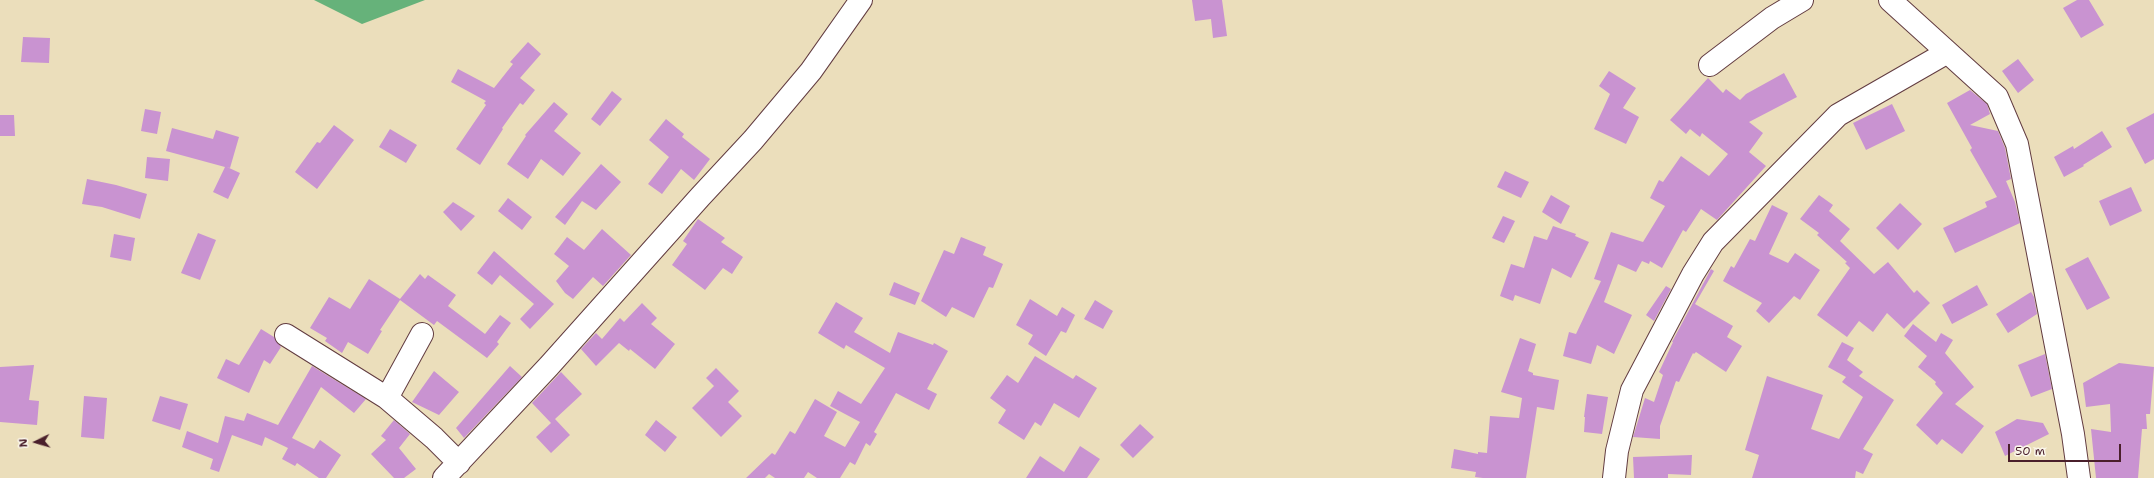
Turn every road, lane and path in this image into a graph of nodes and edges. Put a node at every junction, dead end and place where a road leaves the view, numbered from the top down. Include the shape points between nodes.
1 (861, 0) edge
2 (1802, 0) edge
3 (1890, 0) edge
4 (1946, 53) junction
5 (1710, 65) dead end
6 (422, 334) dead end
7 (286, 335) dead end
8 (387, 398) junction
9 (459, 463) junction
10 (444, 478) edge
11 (1614, 478) edge
12 (2079, 478) edge

1 - 9 street via 811,71 753,140
2 - 5 street via 1772,18
3 - 4 street
4 - 11 street via 1838,115 1713,242 1693,274 1632,390 1617,451
4 - 12 street via 1997,97 2017,144 2073,434
6 - 8 street
7 - 8 street
8 - 9 street
9 - 10 street

